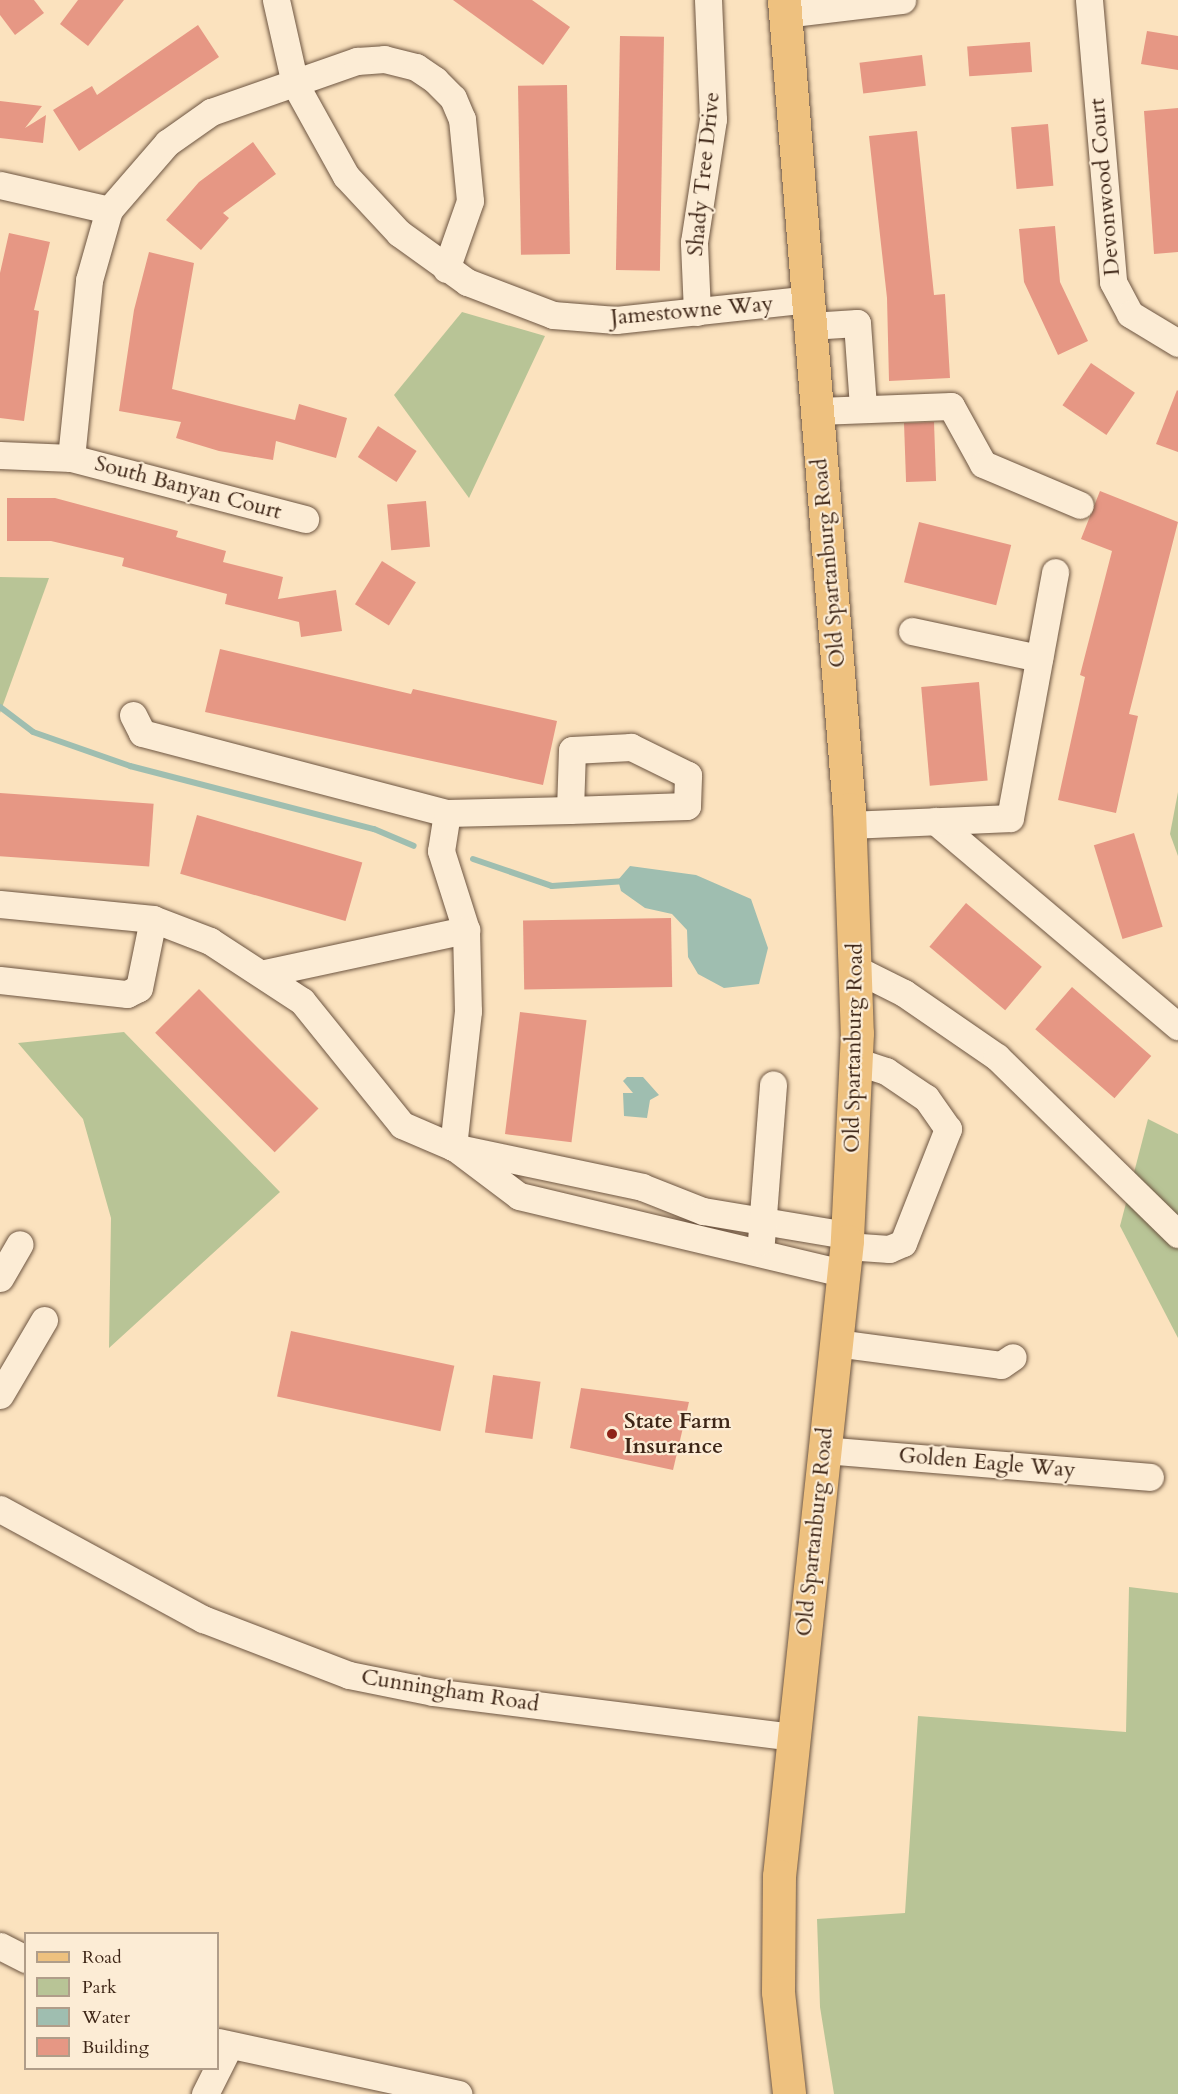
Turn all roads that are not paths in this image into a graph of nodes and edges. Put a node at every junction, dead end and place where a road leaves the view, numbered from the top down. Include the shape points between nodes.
1 (276, 0) edge
2 (708, 0) edge
3 (902, 0) edge
4 (1089, 0) edge
5 (785, 7) edge
6 (295, 84) junction
7 (0, 185) edge
8 (110, 210) junction
9 (446, 269) junction
10 (697, 312) junction
11 (809, 312) junction
12 (1178, 343) edge
13 (863, 407) junction
14 (817, 411) junction
15 (0, 456) edge
16 (71, 458) junction
17 (1080, 505) dead end
18 (305, 519) dead end
19 (1055, 572) dead end
20 (912, 630) dead end
21 (1039, 658) junction
22 (133, 715) dead end
23 (570, 810) dead end
24 (447, 813) junction
25 (935, 821) junction
26 (850, 825) junction
27 (0, 904) edge
28 (153, 919) junction
29 (466, 930) junction
30 (856, 969) junction
31 (265, 973) junction
32 (0, 980) edge
33 (1178, 1026) edge
34 (856, 1061) junction
35 (773, 1084) dead end
36 (453, 1147) junction
37 (763, 1223) junction
38 (1178, 1234) edge
39 (20, 1244) dead end
40 (845, 1251) junction
41 (760, 1253) junction
42 (0, 1278) edge
43 (44, 1320) dead end
44 (836, 1343) junction
45 (1013, 1357) dead end
46 (0, 1395) edge
47 (823, 1450) junction
48 (1150, 1477) dead end
49 (0, 1509) edge
50 (793, 1737) junction
51 (0, 1946) edge
52 (24, 1958) edge
53 (223, 2044) edge
54 (214, 2070) edge
55 (205, 2094) edge
56 (458, 2094) edge
57 (789, 2094) edge

1 - 6 street, Jamestowne Way
2 - 10 street, Shady Tree Drive via 714,50 713,120 694,242
3 - 5 street
4 - 12 street, Devonwood Court via 1113,282 1130,314
5 - 11 main road, Old Spartanburg Road
6 - 8 street via 234,101 189,126 141,169
6 - 9 street, Jamestowne Way via 346,176 399,233
6 - 9 street via 357,61 384,59 416,67 453,98 462,119 470,201
7 - 8 street
8 - 16 street via 89,280
9 - 10 street, Jamestowne Way via 497,297 553,315 616,320
10 - 11 street, Jamestowne Way
11 - 13 street, Jamestowne Way via 857,323
11 - 14 main road, Old Spartanburg Road
13 - 14 street
13 - 17 street via 951,406 983,464
14 - 26 main road, Old Spartanburg Road
15 - 16 street, South Banyan Court
16 - 18 street, South Banyan Court
19 - 21 street
20 - 21 street
21 - 25 street via 1010,818
22 - 24 street via 142,733
23 - 24 street
24 - 29 street via 441,851
25 - 26 street
25 - 33 street
26 - 30 main road, Old Spartanburg Road
27 - 28 street
28 - 31 street via 210,941
28 - 32 street via 139,988 127,994
29 - 31 street
29 - 36 street via 468,1011
30 - 34 main road, Old Spartanburg Road
30 - 38 street via 904,993 997,1057
31 - 36 street via 302,1001 402,1125
34 - 40 main road, Old Spartanburg Road
34 - 40 street via 886,1071 926,1098 948,1129 903,1243 889,1249
35 - 37 street
36 - 37 street via 642,1187 703,1211
36 - 41 street via 519,1196
37 - 40 street
37 - 41 street
39 - 42 street
40 - 41 street
40 - 44 main road, Old Spartanburg Road
43 - 46 street
44 - 45 street via 1001,1365
44 - 47 main road, Old Spartanburg Road
47 - 48 street, Golden Eagle Way
47 - 50 main road, Old Spartanburg Road
49 - 50 street, Cunningham Road via 203,1619 349,1675 433,1692
50 - 57 main road, Old Spartanburg Road via 777,1948
51 - 52 street
53 - 56 street
54 - 55 street

